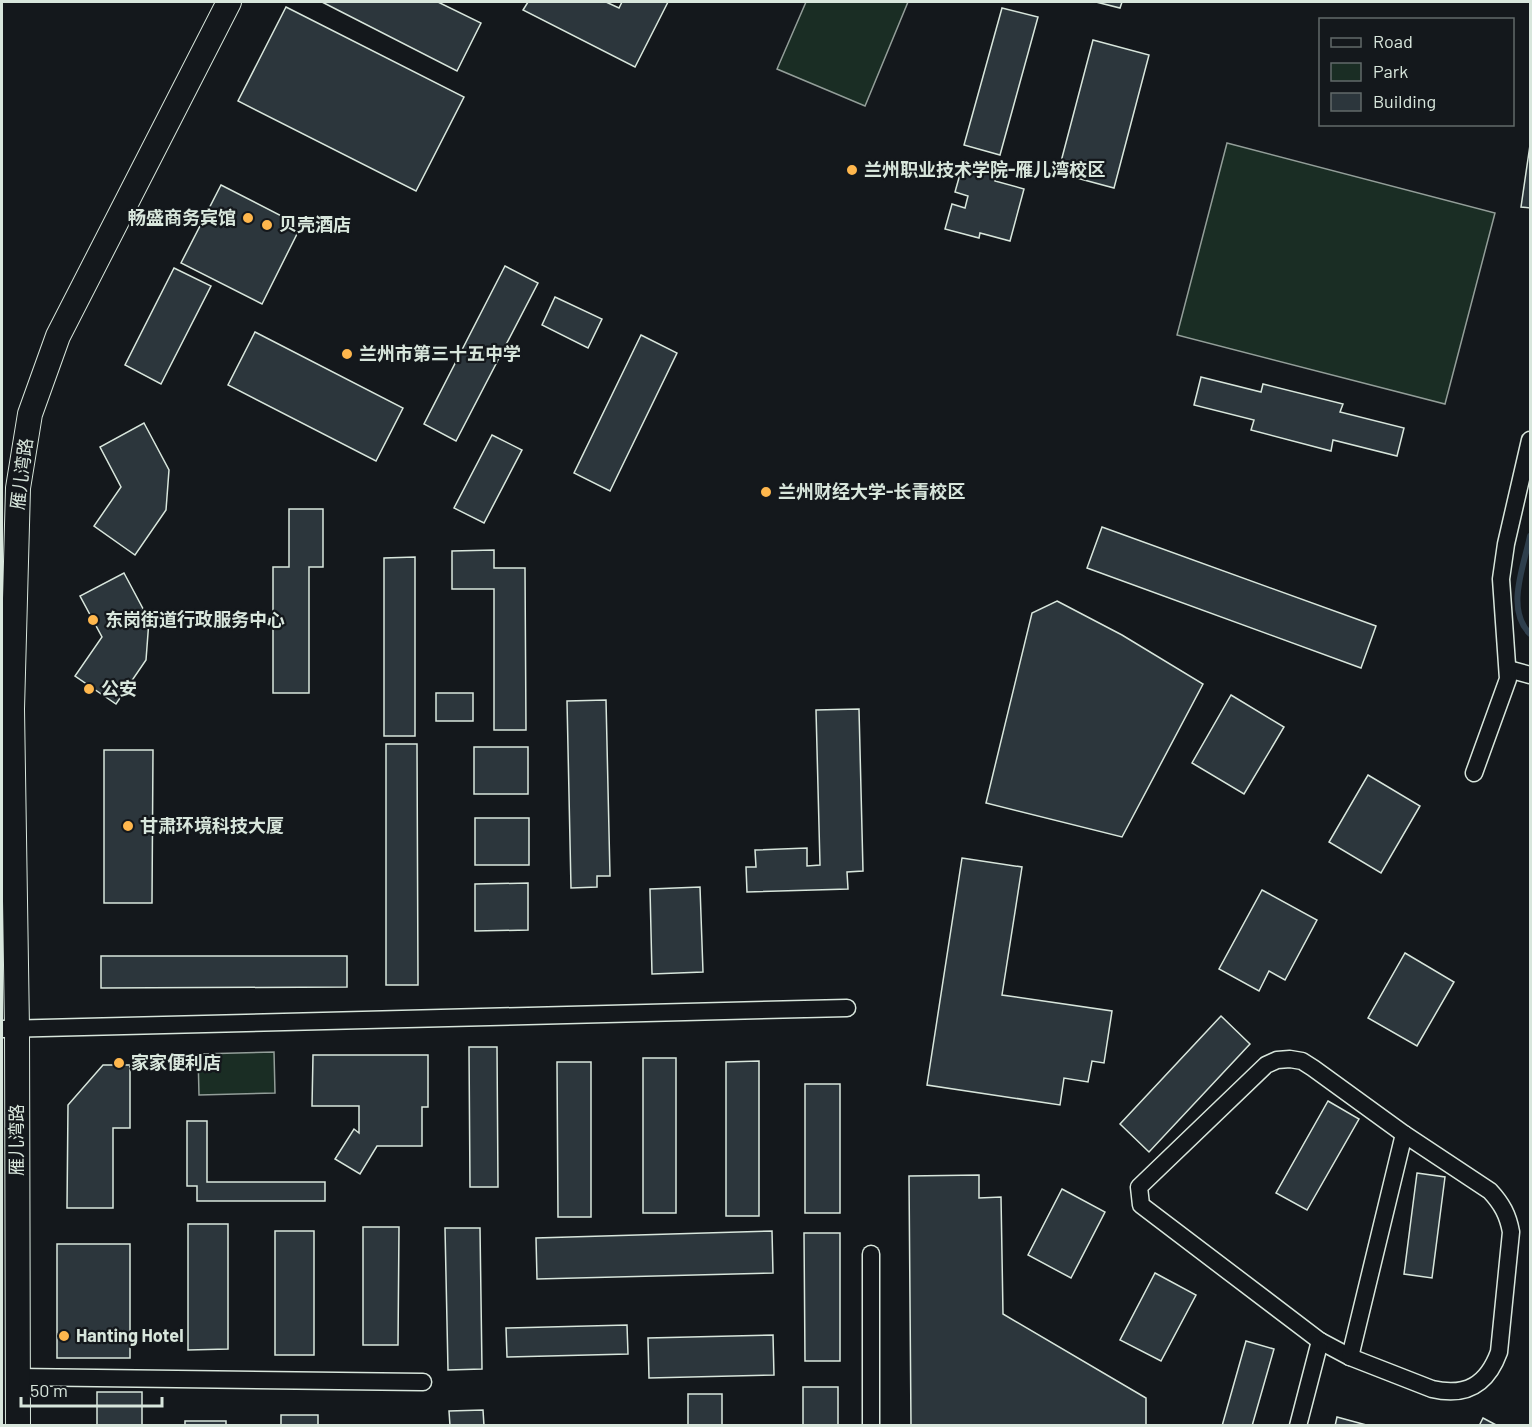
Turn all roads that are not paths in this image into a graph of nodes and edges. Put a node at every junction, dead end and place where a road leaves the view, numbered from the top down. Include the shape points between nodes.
1 (229, 2) edge
2 (1530, 440) edge
3 (1508, 669) junction
4 (1530, 675) edge
5 (7, 709) edge
6 (7, 756) edge
7 (1474, 773) dead end
8 (847, 1008) dead end
9 (9, 1028) edge
10 (1404, 1134) junction
11 (871, 1254) dead end
12 (1320, 1341) junction
13 (1350, 1357) junction
14 (17, 1377) junction
15 (423, 1382) dead end
16 (18, 1425) edge
17 (871, 1425) edge
18 (1298, 1425) edge

1 - 5 main road, 雁儿湾路 via 58,336 30,414 18,488
2 - 3 street via 1501,579
3 - 4 street
3 - 7 street via 1508,679
5 - 6 main road, 雁儿湾路
6 - 9 main road, 雁儿湾路
8 - 9 street
9 - 14 main road, 雁儿湾路
10 - 12 street via 1302,1061 1277,1060 1266,1065 1139,1187 1141,1204
10 - 13 street
10 - 13 street via 1490,1191 1508,1216 1511,1240 1499,1352 1480,1382 1461,1391 1446,1392
11 - 17 street
12 - 13 street
12 - 18 street
14 - 15 street
14 - 16 main road, 雁儿湾路

